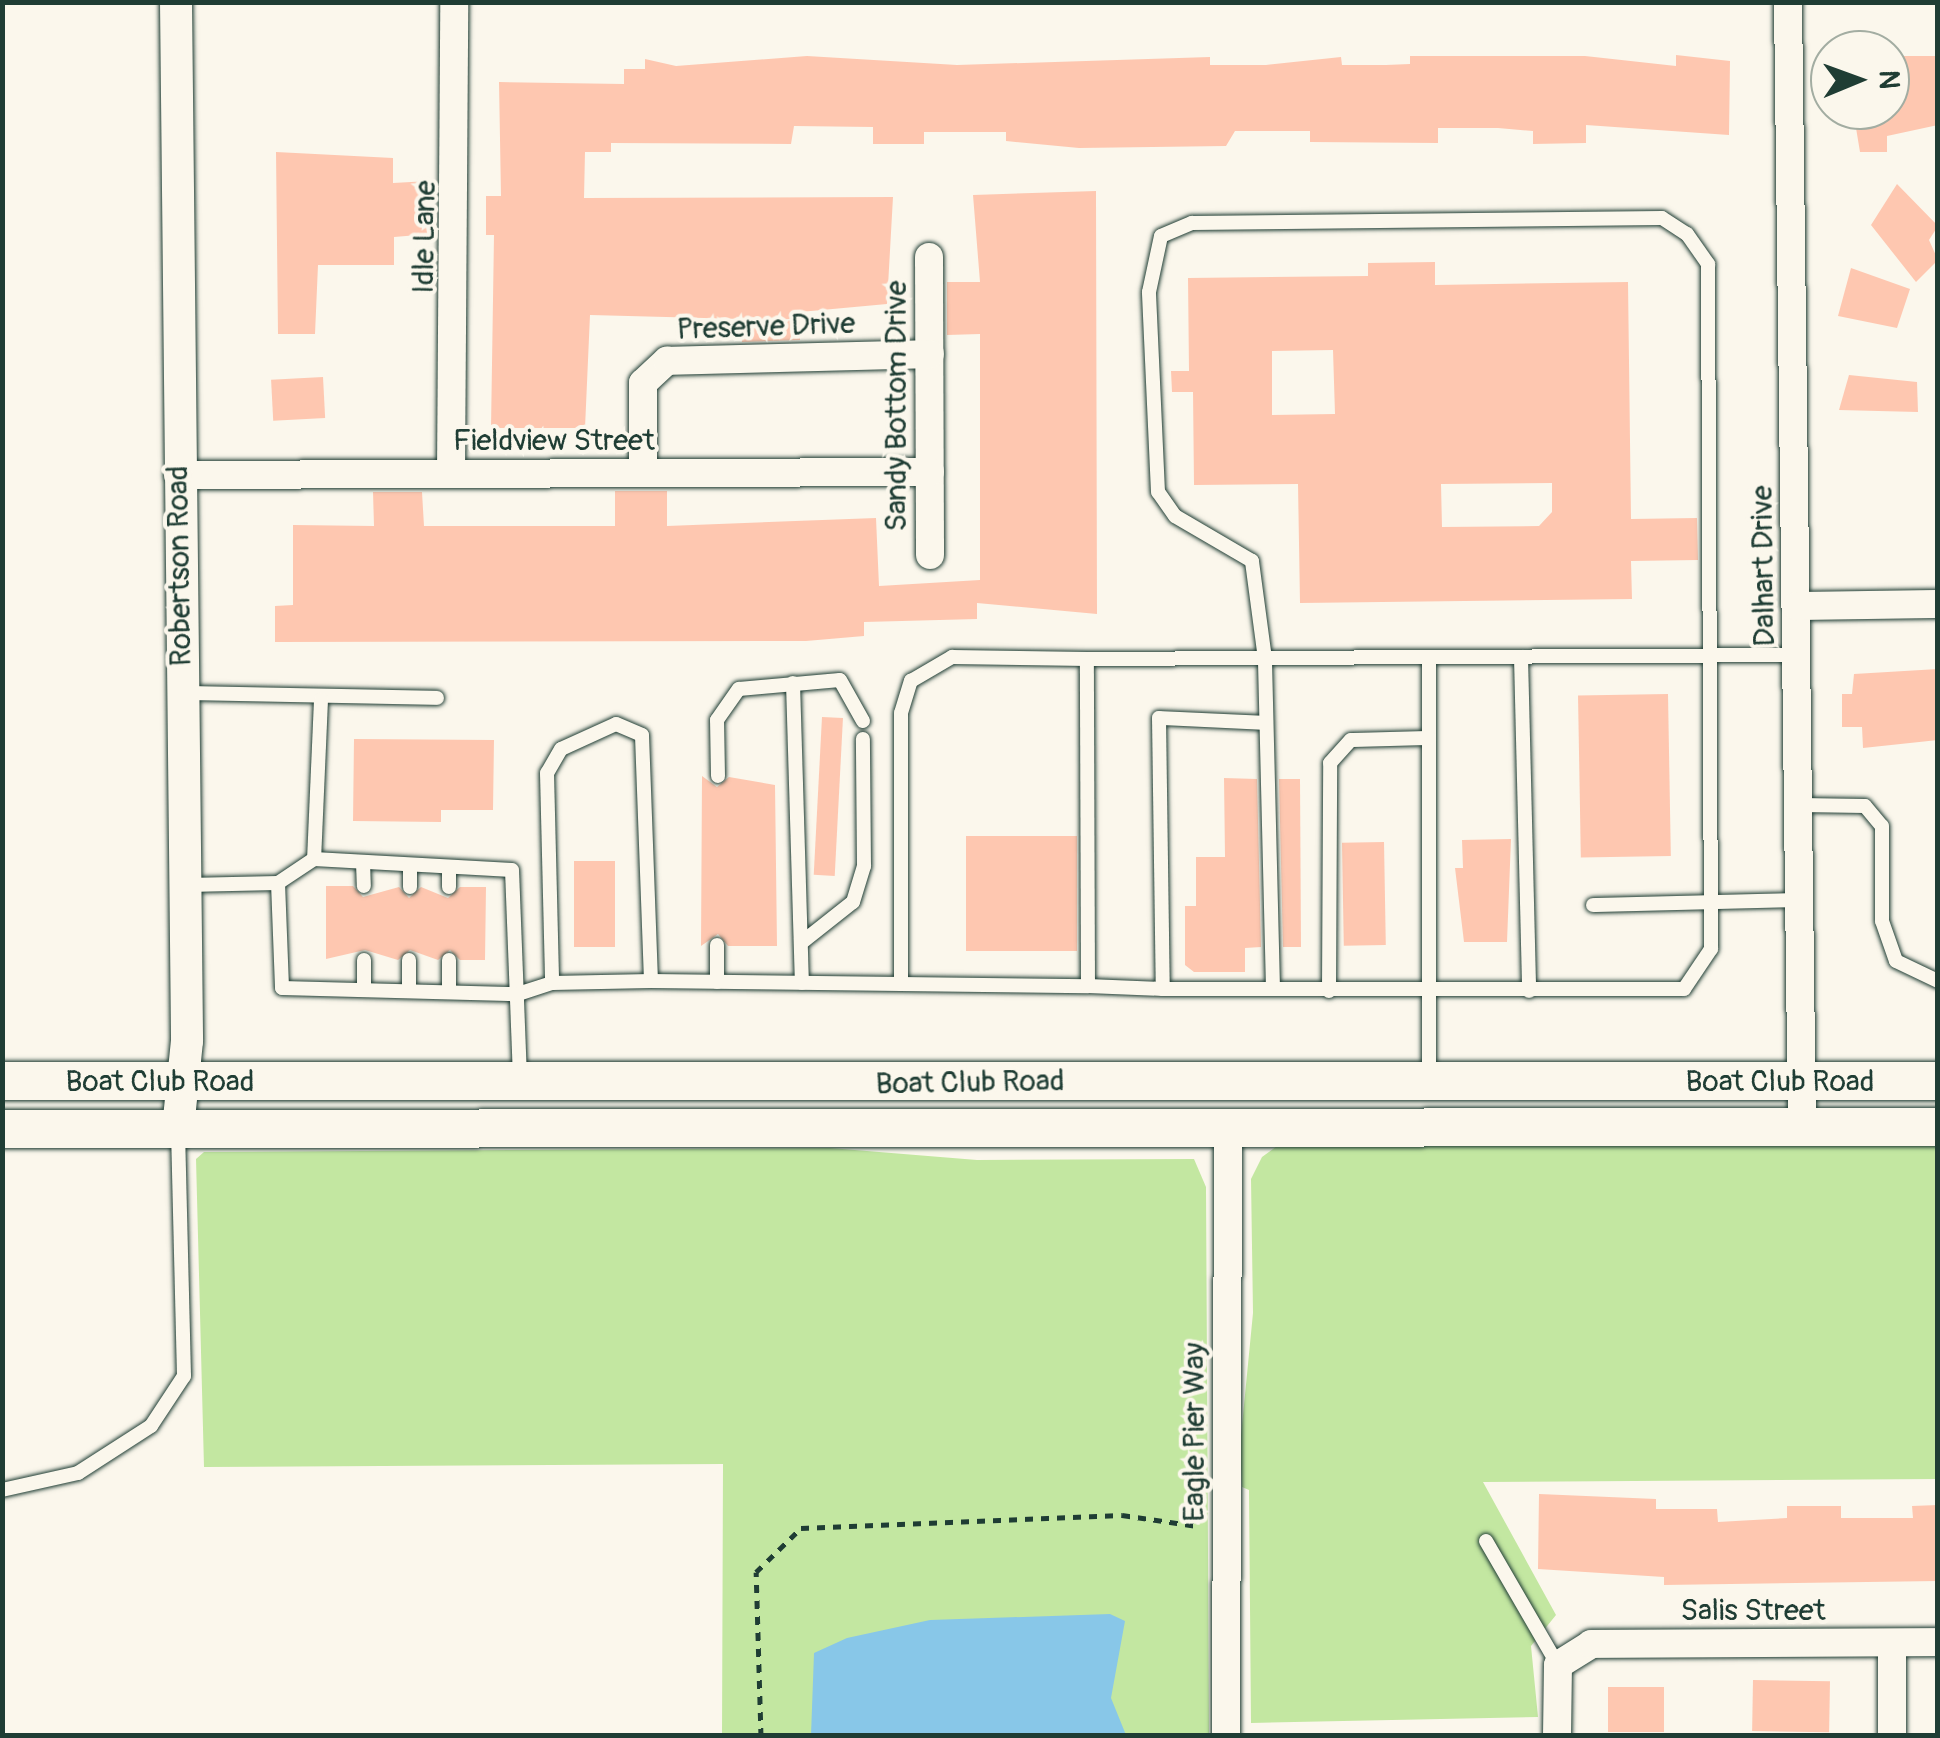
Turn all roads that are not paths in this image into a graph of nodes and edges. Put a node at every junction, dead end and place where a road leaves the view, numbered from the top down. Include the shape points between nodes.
1 (176, 2) edge
2 (454, 2) edge
3 (1788, 2) edge
4 (929, 258) dead end
5 (930, 354) junction
6 (930, 472) junction
7 (643, 473) junction
8 (178, 474) junction
9 (451, 474) junction
10 (930, 554) dead end
11 (1938, 604) edge
12 (1797, 606) junction
13 (1798, 654) junction
14 (1710, 655) junction
15 (1521, 657) junction
16 (1087, 658) junction
17 (1264, 658) junction
18 (1429, 658) junction
19 (793, 683) junction
20 (182, 692) junction
21 (437, 698) dead end
22 (321, 700) junction
23 (863, 721) dead end
24 (1266, 723) junction
25 (1429, 738) junction
26 (862, 739) dead end
27 (718, 776) dead end
28 (1800, 804) junction
29 (314, 860) junction
30 (363, 862) junction
31 (410, 864) junction
32 (449, 866) junction
33 (278, 883) junction
34 (185, 885) junction
35 (364, 886) dead end
36 (410, 886) dead end
37 (448, 887) dead end
38 (1713, 900) junction
39 (1801, 900) junction
40 (1592, 905) dead end
41 (801, 943) junction
42 (717, 946) dead end
43 (364, 960) dead end
44 (409, 960) dead end
45 (450, 960) dead end
46 (650, 981) junction
47 (1938, 981) edge
48 (552, 982) junction
49 (717, 982) junction
50 (802, 983) junction
51 (900, 984) junction
52 (1088, 986) junction
53 (1163, 989) junction
54 (1273, 989) junction
55 (364, 990) junction
56 (1329, 990) junction
57 (408, 991) junction
58 (1529, 991) junction
59 (449, 992) junction
60 (1429, 993) junction
61 (518, 994) junction
62 (187, 1080) junction
63 (2, 1081) edge
64 (1938, 1081) edge
65 (1802, 1082) junction
66 (520, 1083) junction
67 (1429, 1083) junction
68 (1938, 1127) edge
69 (178, 1128) junction
70 (1228, 1128) junction
71 (1802, 1128) junction
72 (2, 1129) edge
73 (2, 1490) edge
74 (1486, 1542) dead end
75 (1938, 1642) edge
76 (1892, 1643) junction
77 (1564, 1658) junction
78 (1226, 1736) edge
79 (1557, 1736) edge
80 (1892, 1736) edge

1 - 8 street, Robertson Road
2 - 9 street, Idle Lane
3 - 12 street, Dalhart Drive
4 - 5 street, Sandy Bottom Drive
5 - 6 street, Sandy Bottom Drive
5 - 7 street, Preserve Drive via 667,361 643,383
6 - 7 street, Fieldview Street
6 - 10 street, Sandy Bottom Drive
7 - 9 street, Fieldview Street
8 - 9 street, Fieldview Street
8 - 20 street, Robertson Road
11 - 12 street
12 - 13 street, Dalhart Drive
13 - 14 lane
13 - 28 street, Dalhart Drive
14 - 15 lane
14 - 17 lane via 1708,264 1686,234 1662,218 1192,223 1161,236 1149,292 1158,492 1175,516 1252,562
14 - 38 lane
15 - 18 lane
15 - 58 lane
16 - 17 lane
16 - 51 lane via 952,657 911,682 901,713
16 - 52 lane
17 - 18 lane
17 - 24 lane
18 - 25 lane
19 - 23 lane via 840,680
19 - 27 lane via 739,689 725,701
19 - 41 lane
20 - 22 lane
20 - 34 street, Robertson Road
21 - 22 lane
22 - 29 lane
24 - 53 lane via 1159,718
24 - 54 lane
25 - 56 lane via 1351,740 1330,762
25 - 60 lane
26 - 41 lane via 864,866 853,902
28 - 39 street, Dalhart Drive
28 - 47 lane via 1866,806 1882,826 1882,921 1896,960
29 - 30 lane
29 - 33 lane
30 - 31 lane
30 - 35 lane
31 - 32 lane
31 - 36 lane
32 - 37 lane
32 - 61 lane via 512,870
33 - 34 lane
33 - 55 lane via 282,988
34 - 62 street, Robertson Road
38 - 39 lane
38 - 40 lane
38 - 58 lane via 1711,950 1684,988
39 - 65 street, Dalhart Drive
41 - 50 lane
42 - 49 lane
43 - 55 lane
44 - 57 lane
45 - 59 lane
46 - 48 lane
46 - 48 lane via 646,758 642,735 616,724 562,749 548,773
46 - 49 lane
48 - 61 lane
49 - 50 lane
50 - 51 lane
51 - 52 lane
52 - 53 lane
53 - 54 lane
54 - 56 lane
55 - 57 lane
56 - 60 lane
57 - 59 lane
58 - 60 lane
59 - 61 lane
60 - 67 lane
61 - 66 lane
62 - 63 main road, Boat Club Road
62 - 66 main road, Boat Club Road
62 - 69 street, Robertson Road
64 - 65 main road, Boat Club Road
65 - 67 main road, Boat Club Road
65 - 71 street, Dalhart Drive
66 - 67 main road, Boat Club Road
68 - 71 main road, Boat Club Road
69 - 70 main road, Boat Club Road
69 - 72 main road, Boat Club Road
69 - 73 lane via 184,1376 151,1426 78,1472
70 - 71 main road, Boat Club Road
70 - 78 street, Eagle Pier Way
74 - 77 lane
75 - 76 street, Salis Street
76 - 77 street, Salis Street
76 - 80 street
77 - 79 street

